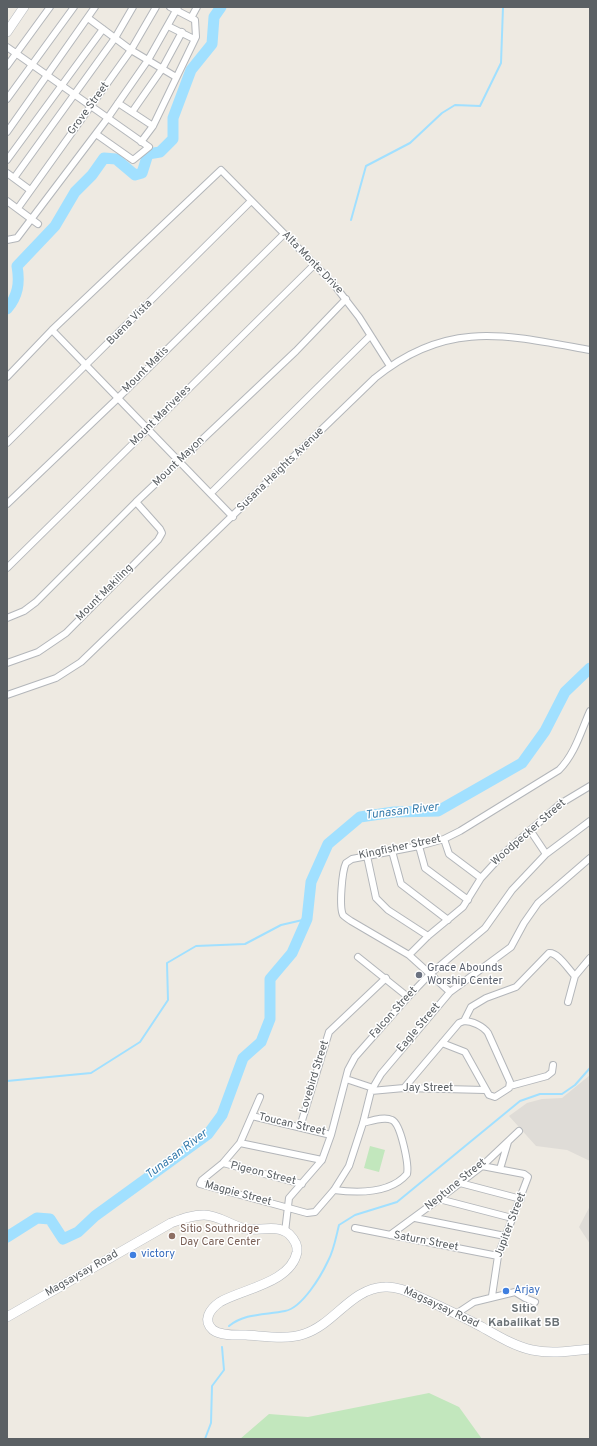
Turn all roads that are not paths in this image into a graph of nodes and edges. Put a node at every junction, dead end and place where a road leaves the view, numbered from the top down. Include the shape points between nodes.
1 (24, 7) edge
2 (50, 7) edge
3 (74, 7) edge
4 (95, 7) edge
5 (133, 7) edge
6 (156, 7) edge
7 (197, 7) edge
8 (174, 8) edge
9 (88, 18) junction
10 (191, 18) junction
11 (168, 26) junction
12 (103, 29) junction
13 (7, 32) edge
14 (182, 32) junction
15 (115, 38) junction
16 (194, 39) junction
17 (7, 47) edge
18 (131, 50) junction
19 (16, 54) junction
20 (148, 60) junction
21 (32, 65) junction
22 (7, 66) edge
23 (162, 69) junction
24 (46, 74) junction
25 (176, 76) junction
26 (61, 85) junction
27 (74, 96) junction
28 (7, 99) edge
29 (118, 103) junction
30 (90, 107) junction
31 (132, 112) junction
32 (107, 119) junction
33 (153, 126) junction
34 (7, 132) edge
35 (96, 134) junction
36 (141, 142) junction
37 (7, 160) edge
38 (7, 173) edge
39 (14, 178) junction
40 (30, 190) junction
41 (7, 201) edge
42 (251, 201) junction
43 (18, 208) junction
44 (31, 220) junction
45 (38, 224) dead end
46 (284, 234) junction
47 (7, 240) edge
48 (315, 264) junction
49 (346, 299) junction
50 (52, 330) junction
51 (370, 336) junction
52 (590, 350) edge
53 (87, 366) junction
54 (390, 366) junction
55 (7, 377) edge
56 (117, 399) junction
57 (148, 429) junction
58 (7, 444) edge
59 (179, 461) junction
60 (211, 493) junction
61 (136, 502) junction
62 (7, 504) edge
63 (233, 517) junction
64 (7, 568) edge
65 (7, 618) edge
66 (7, 663) edge
67 (7, 695) edge
68 (589, 715) edge
69 (590, 786) edge
70 (590, 821) edge
71 (530, 830) junction
72 (444, 839) junction
73 (419, 846) junction
74 (392, 851) junction
75 (546, 854) junction
76 (367, 856) junction
77 (590, 858) edge
78 (481, 878) junction
79 (468, 900) junction
80 (448, 920) junction
81 (428, 936) junction
82 (408, 955) junction
83 (358, 957) dead end
84 (590, 958) edge
85 (430, 974) junction
86 (575, 976) junction
87 (386, 978) junction
88 (450, 992) junction
89 (408, 997) junction
90 (568, 1002) dead end
91 (464, 1021) junction
92 (442, 1043) junction
93 (553, 1064) dead end
94 (346, 1079) junction
95 (510, 1086) junction
96 (404, 1088) junction
97 (372, 1089) junction
98 (485, 1090) junction
99 (260, 1097) dead end
100 (252, 1116) junction
101 (364, 1123) junction
102 (300, 1127) junction
103 (519, 1131) dead end
104 (331, 1135) junction
105 (508, 1141) junction
106 (240, 1143) junction
107 (322, 1160) junction
108 (223, 1164) junction
109 (482, 1166) junction
110 (500, 1170) junction
111 (460, 1183) junction
112 (302, 1184) junction
113 (334, 1190) junction
114 (520, 1199) junction
115 (440, 1200) junction
116 (287, 1208) junction
117 (415, 1218) junction
118 (512, 1218) junction
119 (355, 1228) dead end
120 (285, 1232) junction
121 (390, 1235) junction
122 (505, 1236) junction
123 (498, 1256) junction
124 (492, 1296) junction
125 (535, 1302) dead end
126 (456, 1314) junction
127 (7, 1317) edge
128 (590, 1349) edge

1 - 13 main road
2 - 19 street
3 - 21 street
4 - 9 street
5 - 15 street
6 - 18 street, Grove Street
7 - 10 street
8 - 10 street
8 - 11 street
9 - 12 street
9 - 24 street
10 - 16 street via 196,22
11 - 14 street
11 - 20 street
12 - 15 street
12 - 26 street
14 - 16 street
14 - 23 street
15 - 18 street
15 - 27 street
16 - 25 street
17 - 19 street
18 - 20 street
18 - 30 street, Grove Street
19 - 21 street
19 - 22 street
20 - 23 street
20 - 29 street
21 - 24 street
21 - 28 street
23 - 25 street
23 - 31 street
24 - 26 street
24 - 34 street
25 - 33 street
26 - 27 street
26 - 37 street
27 - 30 street
27 - 39 street
29 - 31 street
29 - 32 street
30 - 32 street
30 - 40 street, Grove Street
31 - 33 street
32 - 35 street
32 - 36 street
33 - 36 street
35 - 36 street via 133,160 148,147
35 - 44 street
38 - 39 street
39 - 40 street
40 - 43 street, Grove Street
41 - 43 street
42 - 46 street, Alta Monte Drive
42 - 50 street, Alta Monte Drive via 221,170
42 - 53 street, Buena Vista
43 - 44 street
44 - 45 street
44 - 47 street via 17,238
46 - 48 street, Alta Monte Drive
46 - 56 street, Mount Matis
48 - 49 street, Alta Monte Drive
48 - 57 street, Mount Mariveles
49 - 51 street, Alta Monte Drive
49 - 59 street, Mount Mayon via 287,360
50 - 53 street
50 - 55 street
51 - 54 street, Alta Monte Drive
51 - 60 street
52 - 54 street, Susana Heights Avenue via 505,335 469,337 439,342 415,351
53 - 56 street
53 - 58 street, Buena Vista
54 - 63 street, Susana Heights Avenue
56 - 57 street
56 - 62 street, Mount Matis
57 - 59 street
57 - 64 street, Mount Mariveles
59 - 60 street
59 - 61 street, Mount Mayon
60 - 63 street
61 - 65 street, Mount Mayon via 36,602 24,611
61 - 66 street, Mount Makiling via 160,529 162,533 158,540 66,633 38,652
63 - 67 street, Susana Heights Avenue via 82,662 56,678
68 - 72 street, Kingfisher Street via 573,751 560,770 460,832
69 - 71 street, Woodpecker Street via 562,802
70 - 75 street, Falcon Street
71 - 75 street
71 - 78 street, Woodpecker Street via 490,865
72 - 73 street, Kingfisher Street
72 - 78 street via 449,854
73 - 74 street, Kingfisher Street
73 - 79 street via 425,868
74 - 76 street, Kingfisher Street
74 - 80 street via 401,884
75 - 85 street, Falcon Street via 512,890 485,928
76 - 81 street via 376,898 388,910
76 - 82 street, Kingfisher Street via 349,860 344,867 341,907 344,915
77 - 88 street, Eagle Street via 538,902 511,947
78 - 79 street, Woodpecker Street
79 - 80 street, Woodpecker Street via 458,913
80 - 81 street, Woodpecker Street
81 - 82 street, Woodpecker Street
82 - 85 street, Kingfisher Street
83 - 87 street
84 - 86 street
85 - 88 street, Kingfisher Street
85 - 89 street, Falcon Street
86 - 90 street
86 - 91 street via 557,955 549,953 516,986 471,1007
87 - 89 street
87 - 102 street, Lovebird Street via 329,1032
88 - 97 street, Eagle Street via 381,1074
89 - 94 street, Falcon Street via 355,1057
91 - 92 street via 459,1023
91 - 95 street via 486,1030
92 - 96 street
92 - 98 street via 465,1052
93 - 95 street via 552,1072 547,1076
94 - 97 street
94 - 104 street, Falcon Street
95 - 98 street, Jay Street via 495,1097
96 - 97 street, Jay Street
96 - 98 street, Jay Street
97 - 101 street, Eagle Street
99 - 100 street, Magpie Street
100 - 102 street, Toucan Street
100 - 106 street, Magpie Street
101 - 113 street, Eagle Street via 349,1166
101 - 113 street via 386,1119 396,1124 407,1174 380,1190
102 - 104 street, Toucan Street
103 - 105 street, Neptune Street
104 - 107 street, Falcon Street
105 - 109 street, Neptune Street
105 - 110 street
106 - 107 street
106 - 108 street, Magpie Street
107 - 112 street, Falcon Street
108 - 112 street, Pigeon Street
108 - 116 street, Magpie Street via 200,1182 202,1186
109 - 110 street
109 - 111 street, Neptune Street
110 - 114 street, Jupiter Street via 528,1177
111 - 114 street
111 - 115 street, Neptune Street
112 - 116 street, Falcon Street via 289,1198
113 - 116 street, Eagle Street via 318,1210 312,1213
114 - 118 street, Jupiter Street
115 - 117 street, Neptune Street
115 - 118 street
116 - 120 street, Falcon Street
117 - 121 street, Neptune Street
117 - 122 street
118 - 122 street, Jupiter Street
119 - 121 street, Saturn Street
120 - 126 main road, Magsaysay Road via 297,1245 294,1262 270,1281 212,1309 208,1324 214,1331 283,1337 304,1334 325,1322 362,1293 387,1286 408,1292
120 - 127 main road, Magsaysay Road via 272,1228 244,1228 205,1215 189,1217 171,1223
121 - 123 street, Saturn Street
122 - 123 street, Jupiter Street
123 - 124 street, Jupiter Street
124 - 125 street via 516,1292
124 - 126 street via 474,1302
126 - 128 main road, Magsaysay Road via 532,1350 560,1352

